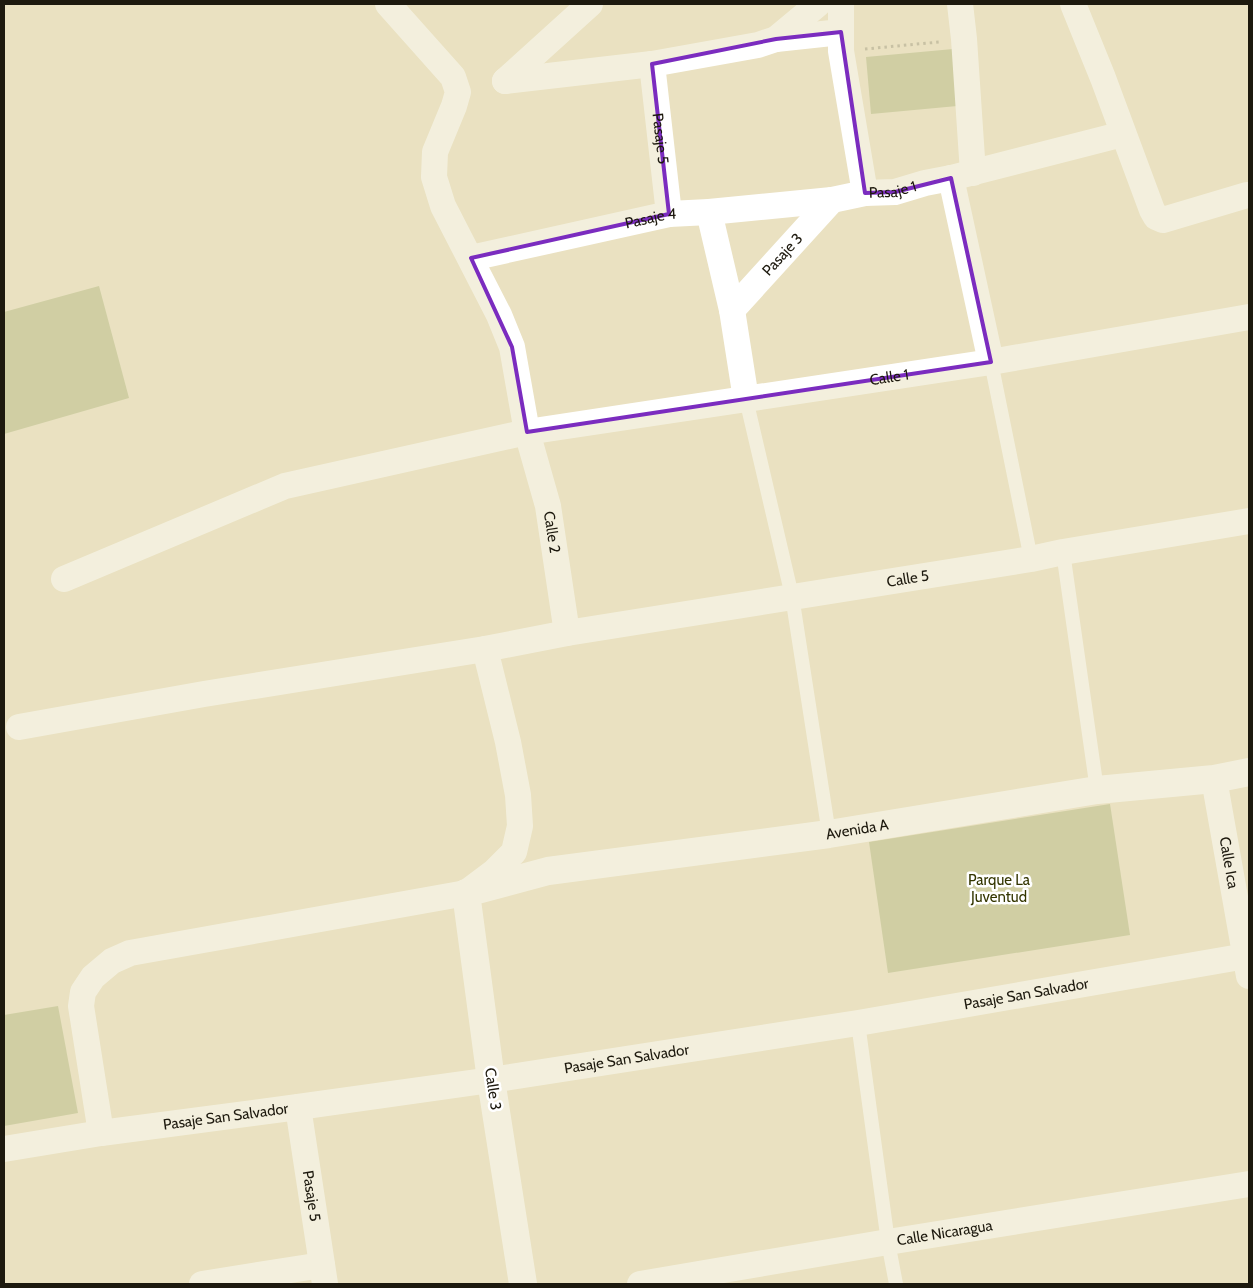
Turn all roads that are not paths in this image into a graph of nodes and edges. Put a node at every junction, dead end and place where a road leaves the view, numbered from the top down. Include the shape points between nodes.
1 (388, 4) edge
2 (590, 4) edge
3 (818, 4) edge
4 (841, 4) edge
5 (960, 4) edge
6 (1073, 4) edge
7 (776, 39) junction
8 (841, 41) junction
9 (652, 64) junction
10 (1123, 134) junction
11 (962, 175) junction
12 (865, 193) junction
13 (1247, 195) dead end
14 (832, 200) junction
15 (709, 212) junction
16 (669, 214) junction
17 (471, 258) junction
18 (732, 310) junction
19 (1249, 317) edge
20 (991, 362) junction
21 (746, 399) junction
22 (526, 432) junction
23 (1249, 521) edge
24 (1063, 552) junction
25 (1031, 559) junction
26 (64, 579) dead end
27 (792, 596) junction
28 (567, 633) junction
29 (485, 649) junction
30 (19, 727) dead end
31 (1249, 772) edge
32 (1214, 779) junction
33 (1098, 790) junction
34 (829, 834) junction
35 (466, 893) junction
36 (1248, 966) edge
37 (858, 1023) junction
38 (491, 1080) junction
39 (298, 1108) junction
40 (101, 1133) junction
41 (4, 1149) edge
42 (1249, 1184) edge
43 (888, 1242) junction
44 (323, 1274) edge
45 (202, 1284) edge
46 (524, 1284) edge
47 (640, 1284) edge
48 (896, 1284) edge

1 - 17 street, Calle 2 via 453,77 458,92 435,152 434,178 443,206
2 - 9 street via 505,81
3 - 7 street
4 - 8 street
5 - 11 street via 964,40
6 - 10 street
7 - 8 street
7 - 9 street
8 - 12 street
9 - 16 street, Pasaje 5
10 - 11 street, Pasaje 1
10 - 13 street via 1156,217 1163,220
11 - 12 street, Pasaje 1 via 895,192
11 - 20 street
12 - 14 street, Pasaje 1
14 - 15 street, Pasaje 4
14 - 18 street, Pasaje 3
15 - 16 street, Pasaje 4
15 - 18 street
16 - 17 street, Pasaje 4
17 - 22 street, Calle 2 via 512,347
18 - 21 street
19 - 20 street, Calle 1
20 - 21 street, Calle 1
20 - 25 lane
21 - 22 street, Calle 1
21 - 27 lane
22 - 26 street, Calle 1 via 285,486
22 - 28 street, Calle 2 via 548,506
23 - 24 street, Calle 5
24 - 25 street, Calle 5
24 - 33 lane
25 - 27 street, Calle 5
27 - 28 street, Calle 5
27 - 34 lane
28 - 29 street, Calle 5
29 - 30 street, Calle 5
29 - 35 street via 508,742 520,826 514,852
31 - 32 main road, Avenida A
32 - 33 main road, Avenida A
32 - 36 street, Calle Ica
33 - 34 main road, Avenida A
34 - 35 main road, Avenida A via 548,871
35 - 38 main road, Calle 3
35 - 40 street via 130,953 112,961 93,976 83,992 81,1006
36 - 37 street, Pasaje San Salvador
37 - 38 street, Pasaje San Salvador
37 - 43 lane
38 - 39 street, Pasaje San Salvador
38 - 46 main road, Calle 3
39 - 40 street, Pasaje San Salvador
39 - 44 street, Pasaje 5
40 - 41 street, Pasaje San Salvador
42 - 43 street, Calle Nicaragua
43 - 47 street, Calle Nicaragua
43 - 48 lane
44 - 45 street

